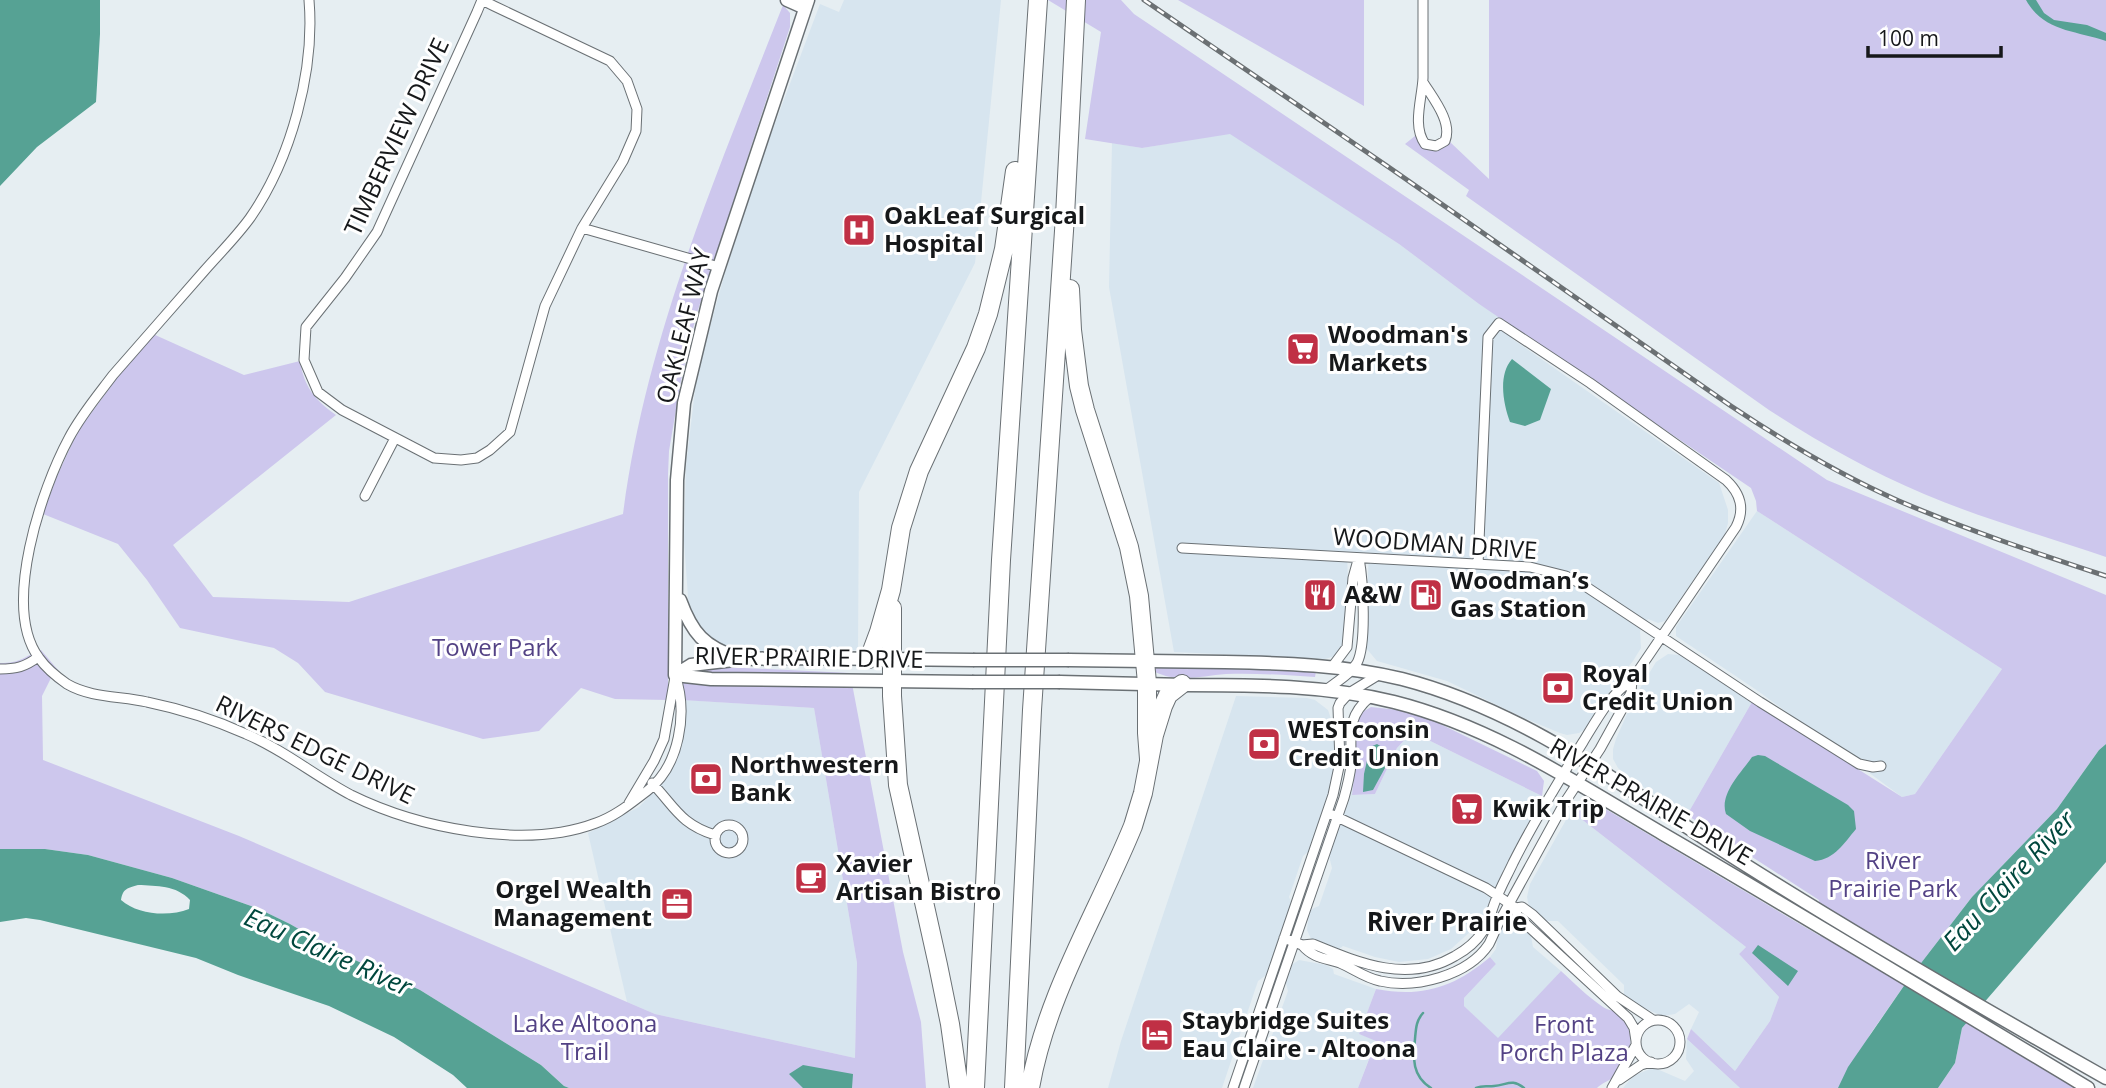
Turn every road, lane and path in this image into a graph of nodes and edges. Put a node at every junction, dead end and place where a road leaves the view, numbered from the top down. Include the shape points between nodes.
1 (309, 0) edge
2 (482, 0) edge
3 (788, 0) edge
4 (1076, 0) edge
5 (1423, 0) edge
6 (807, 4) edge
7 (1038, 7) edge
8 (1423, 82) junction
9 (1031, 92) junction
10 (1065, 216) junction
11 (582, 228) junction
12 (719, 267) junction
13 (395, 438) junction
14 (365, 496) dead end
15 (1182, 548) dead end
16 (1359, 558) junction
17 (1478, 564) junction
18 (891, 590) junction
19 (677, 593) junction
20 (1661, 637) junction
21 (38, 657) junction
22 (742, 659) junction
23 (869, 659) junction
24 (892, 659) junction
25 (1146, 661) junction
26 (1332, 667) junction
27 (0, 668) edge
28 (1352, 670) junction
29 (1380, 674) junction
30 (676, 675) junction
31 (1632, 680) junction
32 (892, 681) junction
33 (1147, 684) junction
34 (1182, 684) junction
35 (1328, 689) junction
36 (1349, 693) junction
37 (1370, 697) junction
38 (1575, 755) junction
39 (1149, 758) junction
40 (1590, 765) junction
41 (1881, 766) dead end
42 (1563, 775) junction
43 (645, 777) junction
44 (1578, 784) junction
45 (654, 786) junction
46 (626, 807) junction
47 (1328, 812) junction
48 (1338, 818) junction
49 (715, 835) dead end
50 (1498, 895) junction
51 (1513, 905) junction
52 (1802, 909) junction
53 (1293, 942) junction
54 (1653, 1020) junction
55 (1636, 1043) junction
56 (1651, 1062) junction
57 (2106, 1078) edge
58 (1614, 1086) edge
59 (2086, 1087) edge
60 (959, 1088) edge
61 (975, 1088) edge
62 (1014, 1088) edge
63 (1030, 1088) edge
64 (1233, 1088) edge
65 (1244, 1088) edge

1 - 21 street via 306,74 271,182 249,219 93,401 68,439 37,514 24,618
2 - 11 street, TIMBERVIEW DRIVE via 610,61 627,81 637,109 636,131
2 - 13 street, TIMBERVIEW DRIVE via 377,232 306,327 304,360 318,392
3 - 6 main road
4 - 10 highway
5 - 8 street
6 - 12 main road, OAKLEAF WAY
7 - 9 highway
8 - 8 street via 1420,134 1425,144 1436,146 1446,141 1448,132
9 - 18 highway via 997,282 976,348 919,471 898,539
9 - 61 highway via 1001,561
10 - 25 highway via 1079,386 1135,573
10 - 62 highway via 1032,710
11 - 12 street
11 - 13 street, TIMBERVIEW DRIVE via 545,306 510,432 477,458 461,460 434,458
12 - 19 main road, OAKLEAF WAY via 684,403 677,480
13 - 14 street
15 - 16 street, WOODMAN DRIVE
16 - 17 street, WOODMAN DRIVE
16 - 26 street via 1347,647
16 - 28 street via 1363,579 1361,651
17 - 20 street, WOODMAN DRIVE via 1530,567 1566,576
17 - 20 street via 1488,337 1499,323 1726,480 1740,498 1736,527
18 - 23 highway
18 - 24 highway
19 - 22 main road via 688,621 705,642
19 - 30 main road, OAKLEAF WAY
20 - 31 street
20 - 41 street, WOODMAN DRIVE via 1859,764
21 - 27 street via 16,669
21 - 46 street, RIVERS EDGE DRIVE via 60,678 82,690 147,702 219,723 269,745 354,796 421,822 487,833 534,834 584,827
22 - 23 main road, RIVER PRAIRIE DRIVE
22 - 30 main road, RIVER PRAIRIE DRIVE via 691,665
23 - 24 main road, RIVER PRAIRIE DRIVE
24 - 25 main road, RIVER PRAIRIE DRIVE, bridge
24 - 32 highway
25 - 26 main road, RIVER PRAIRIE DRIVE
25 - 33 highway
26 - 28 main road, RIVER PRAIRIE DRIVE
28 - 29 main road, RIVER PRAIRIE DRIVE
28 - 35 street
29 - 36 street
29 - 38 main road, RIVER PRAIRIE DRIVE via 1469,701
30 - 32 main road, RIVER PRAIRIE DRIVE
30 - 43 street via 664,739
30 - 45 street, RIVERS EDGE DRIVE via 681,693 676,749
31 - 38 street via 1619,688
31 - 40 street via 1631,693
32 - 33 main road, RIVER PRAIRIE DRIVE, bridge
32 - 60 highway via 898,785 941,977
33 - 34 main road, RIVER PRAIRIE DRIVE
33 - 39 highway
34 - 35 main road, RIVER PRAIRIE DRIVE
34 - 39 highway via 1164,701
35 - 36 main road, RIVER PRAIRIE DRIVE
36 - 37 main road, RIVER PRAIRIE DRIVE
36 - 47 street via 1338,708 1340,762
37 - 42 main road, RIVER PRAIRIE DRIVE via 1458,722
37 - 48 street via 1351,723 1351,767
38 - 40 main road, RIVER PRAIRIE DRIVE
38 - 42 street
39 - 63 highway via 1133,826 1053,1005
40 - 44 street
40 - 52 main road, RIVER PRAIRIE DRIVE
42 - 44 main road, RIVER PRAIRIE DRIVE
42 - 50 street
43 - 45 street
43 - 46 street
44 - 51 street
44 - 52 main road, RIVER PRAIRIE DRIVE
45 - 46 street, RIVERS EDGE DRIVE
45 - 49 street via 681,818
47 - 48 street
47 - 53 street
48 - 50 street
48 - 53 street
50 - 51 street
50 - 53 street via 1476,940 1437,966 1383,969 1313,944
51 - 53 street via 1483,952 1432,980 1379,981
51 - 54 street via 1533,915 1605,985
51 - 55 street via 1517,916 1625,1015
52 - 57 main road, RIVER PRAIRIE DRIVE
52 - 59 main road, RIVER PRAIRIE DRIVE
53 - 64 street
53 - 65 street
54 - 55 street via 1641,1028
54 - 56 street via 1672,1025 1680,1041 1673,1058
55 - 56 street via 1641,1056
55 - 58 street
56 - 58 street

